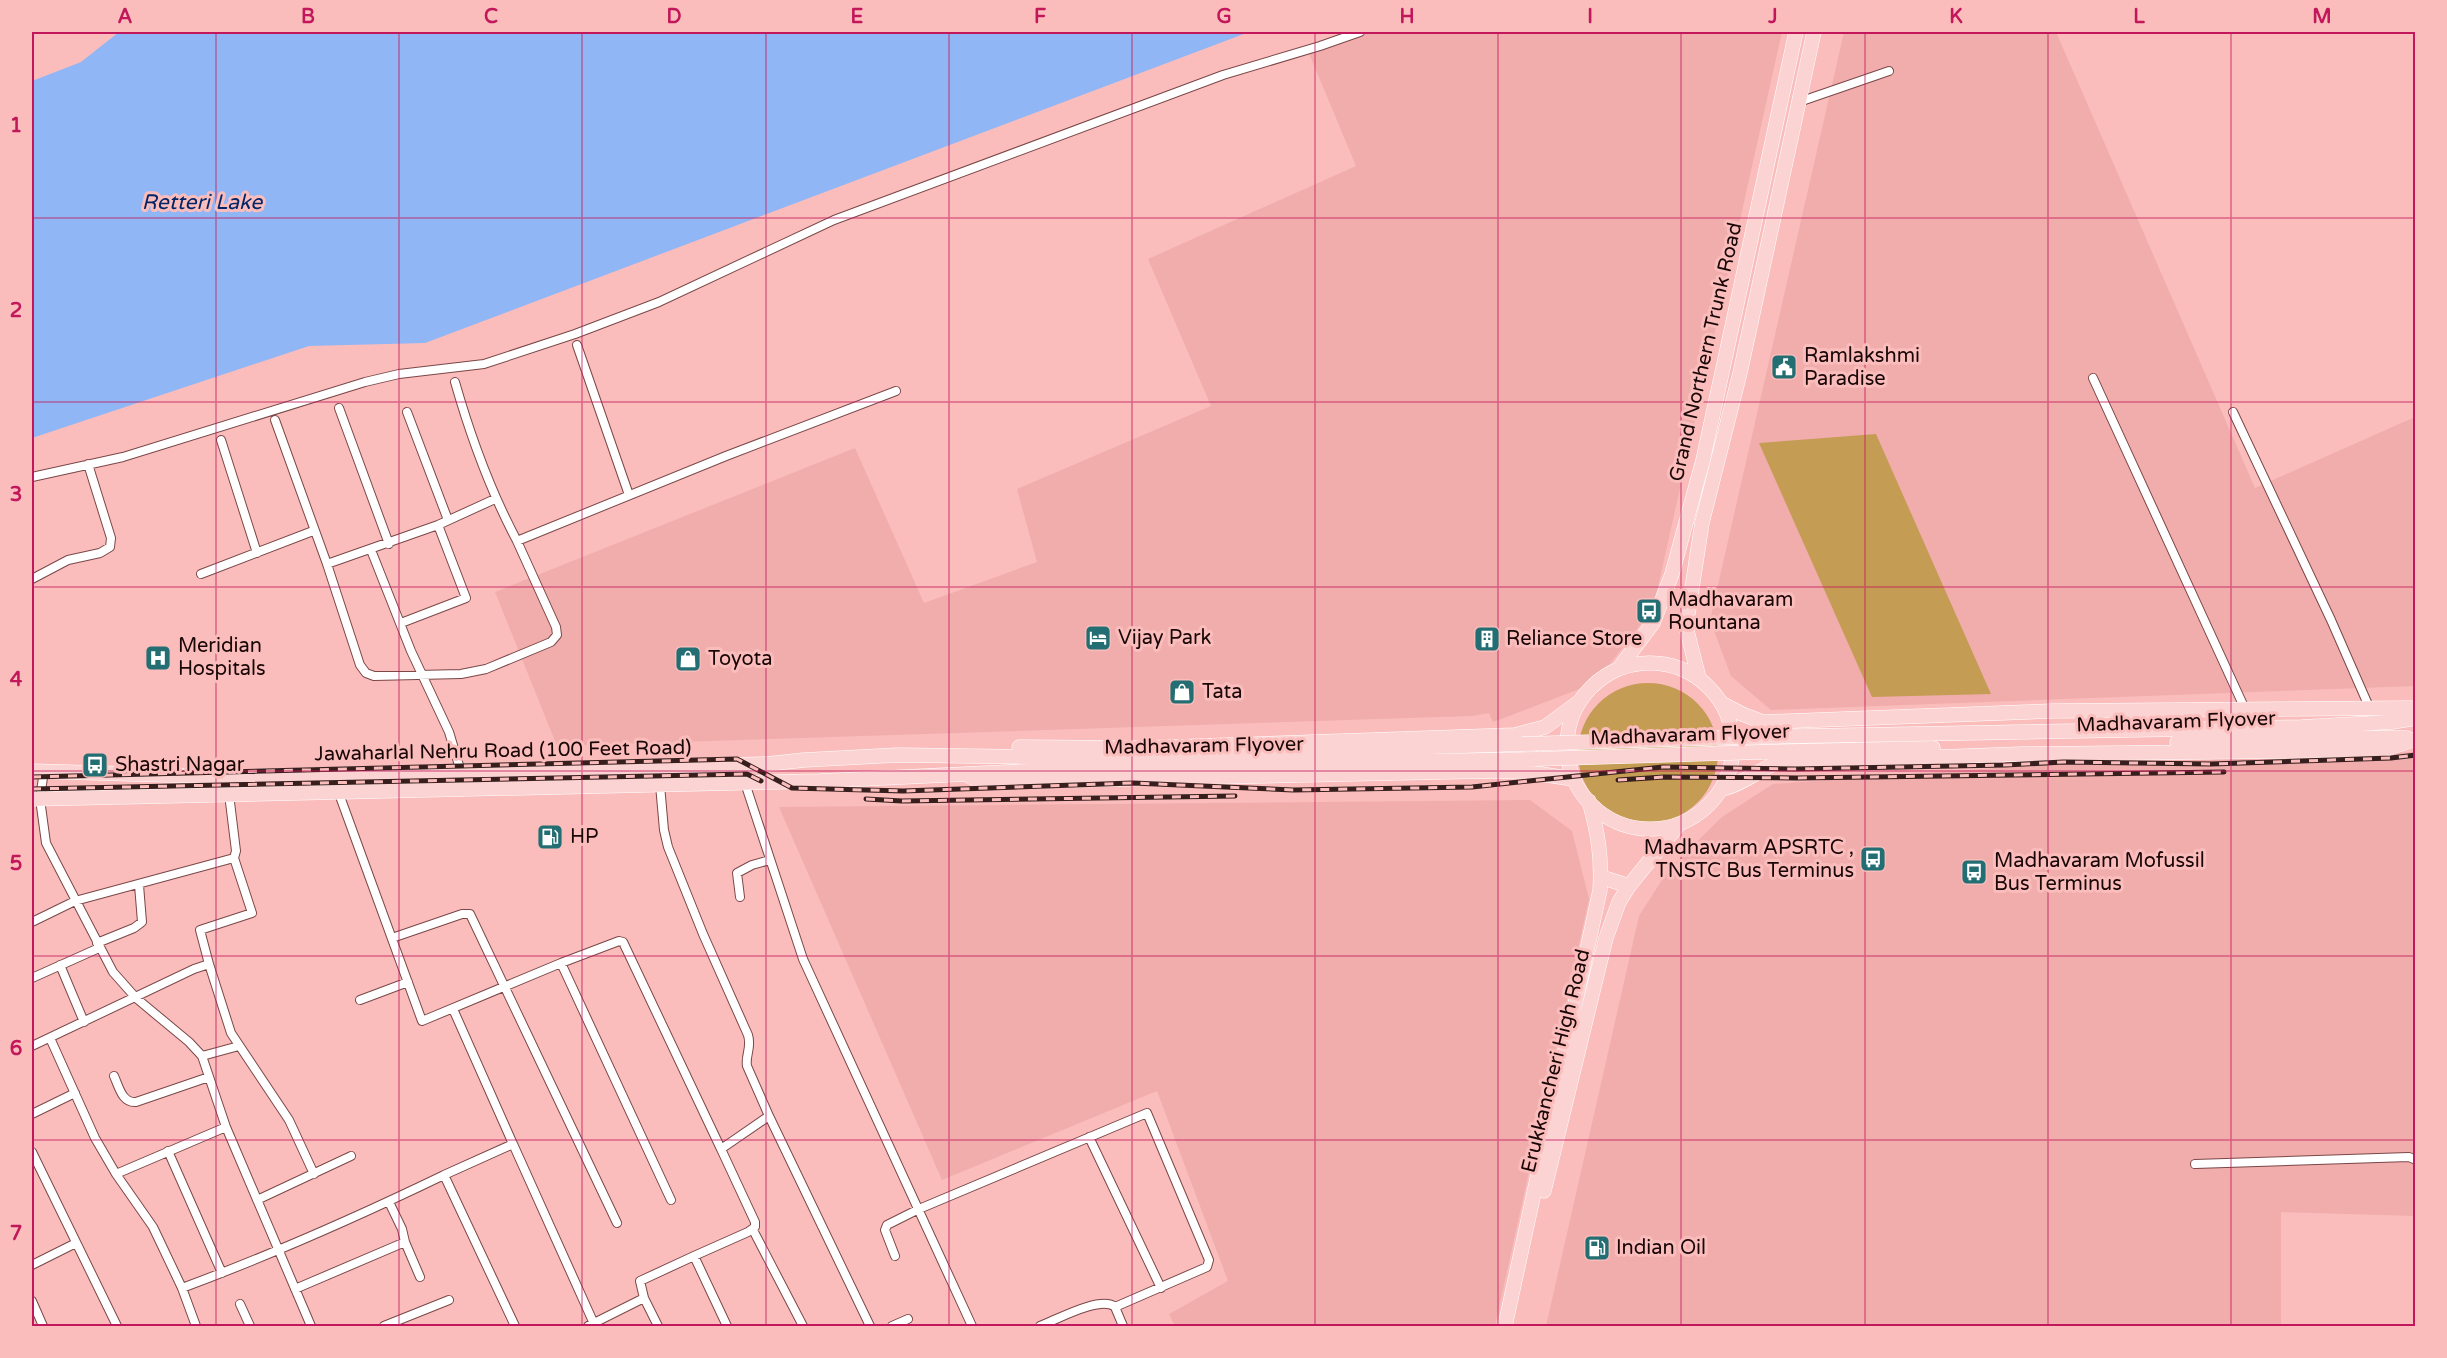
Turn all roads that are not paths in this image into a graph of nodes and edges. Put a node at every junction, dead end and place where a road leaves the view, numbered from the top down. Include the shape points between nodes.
1 (1360, 32) edge
2 (1796, 32) edge
3 (1814, 32) edge
4 (1889, 71) dead end
5 (1799, 102) junction
6 (577, 345) dead end
7 (2093, 378) dead end
8 (455, 382) dead end
9 (896, 391) dead end
10 (339, 408) dead end
11 (407, 412) dead end
12 (2233, 412) dead end
13 (275, 420) dead end
14 (221, 440) dead end
15 (88, 465) junction
16 (32, 477) edge
17 (629, 495) junction
18 (495, 499) junction
19 (448, 520) junction
20 (438, 525) junction
21 (313, 531) junction
22 (517, 541) junction
23 (389, 544) junction
24 (371, 550) junction
25 (257, 553) junction
26 (327, 564) junction
27 (201, 574) dead end
28 (32, 579) edge
29 (401, 623) junction
30 (1620, 668) junction
31 (422, 675) junction
32 (1699, 678) junction
33 (1579, 702) junction
34 (1721, 703) junction
35 (2245, 709) junction
36 (2370, 709) junction
37 (2415, 710) edge
38 (2415, 718) edge
39 (2415, 738) edge
40 (976, 756) junction
41 (38, 770) edge
42 (461, 772) junction
43 (966, 774) junction
44 (1573, 779) junction
45 (745, 783) junction
46 (660, 784) junction
47 (1722, 789) junction
48 (338, 791) junction
49 (229, 794) junction
50 (35, 799) edge
51 (1589, 801) junction
52 (1679, 824) junction
53 (234, 858) junction
54 (770, 860) junction
55 (1601, 877) junction
56 (139, 885) junction
57 (1629, 886) junction
58 (740, 897) dead end
59 (75, 901) junction
60 (32, 922) edge
61 (392, 938) junction
62 (98, 945) junction
63 (561, 963) junction
64 (209, 964) junction
65 (60, 965) junction
66 (32, 978) edge
67 (408, 982) junction
68 (505, 987) junction
69 (136, 998) junction
70 (360, 1000) dead end
71 (453, 1009) junction
72 (84, 1022) junction
73 (50, 1038) junction
74 (32, 1046) edge
75 (239, 1046) junction
76 (202, 1056) junction
77 (114, 1076) dead end
78 (209, 1077) junction
79 (75, 1093) junction
80 (32, 1114) edge
81 (769, 1116) junction
82 (226, 1127) junction
83 (1089, 1137) junction
84 (513, 1144) junction
85 (721, 1149) junction
86 (168, 1151) junction
87 (32, 1152) edge
88 (351, 1156) dead end
89 (2415, 1160) edge
90 (2195, 1164) dead end
91 (116, 1174) junction
92 (314, 1174) junction
93 (444, 1175) junction
94 (257, 1200) junction
95 (671, 1200) dead end
96 (389, 1202) junction
97 (919, 1209) junction
98 (617, 1223) dead end
99 (753, 1230) junction
100 (405, 1242) junction
101 (76, 1243) junction
102 (279, 1249) junction
103 (694, 1256) junction
104 (895, 1256) dead end
105 (32, 1265) edge
106 (222, 1274) junction
107 (420, 1277) dead end
108 (182, 1288) junction
109 (1161, 1288) junction
110 (295, 1289) junction
111 (645, 1298) junction
112 (449, 1300) dead end
113 (32, 1301) edge
114 (240, 1304) dead end
115 (1115, 1307) junction
116 (908, 1319) dead end
117 (43, 1326) edge
118 (117, 1326) edge
119 (195, 1326) edge
120 (250, 1326) edge
121 (311, 1326) edge
122 (384, 1326) edge
123 (516, 1326) edge
124 (592, 1326) edge
125 (658, 1326) edge
126 (727, 1326) edge
127 (803, 1326) edge
128 (870, 1326) edge
129 (892, 1326) edge
130 (972, 1326) edge
131 (1040, 1326) edge
132 (1124, 1326) edge
133 (1506, 1326) edge
134 (1514, 1326) edge

1 - 15 street via 1223,75 834,220 659,302 513,356 365,382
2 - 30 main road, Grand Northern Trunk Road via 1702,460 1672,574 1653,623
3 - 5 main road
4 - 5 street
5 - 32 main road via 1740,373 1702,524 1686,627
6 - 17 street
7 - 35 street
8 - 18 street via 470,437
9 - 17 street
10 - 23 street
11 - 19 street
12 - 36 street
13 - 21 street
14 - 25 street
15 - 16 street
15 - 28 street via 111,538 110,547 68,560
17 - 22 street
18 - 19 street
18 - 22 street
19 - 20 street
20 - 23 street
20 - 29 street via 466,597
21 - 25 street
21 - 26 street
22 - 31 street via 557,635 551,642 486,669
23 - 24 street
24 - 26 street
24 - 29 street
25 - 27 street
26 - 31 street via 366,673
29 - 31 street
30 - 32 main road via 1647,662 1674,666
30 - 33 main road via 1596,681
31 - 42 street via 449,732
32 - 34 main road
33 - 40 main road via 1545,727 1515,735 1141,748 984,747
33 - 44 main road via 1569,726 1567,753
34 - 35 main road via 1763,722 2054,711
34 - 47 main road via 1730,723 1733,746
35 - 36 main road
36 - 37 main road
38 - 40 main road, Madhavaram Flyover, bridge via 2301,727 1747,737 1099,758
39 - 43 main road, Madhavaram Flyover, bridge via 2311,737
39 - 47 main road via 2383,750 2021,754 1776,763
40 - 42 main road, Jawaharlal Nehru Road (100 Feet Road) via 898,755 767,764
41 - 42 main road, Jawaharlal Nehru Road (100 Feet Road) via 234,777
41 - 50 street
43 - 44 main road via 980,782 1489,771
43 - 45 main road, Jawaharlal Nehru Road (100 Feet Road)
44 - 51 main road
45 - 46 main road, Jawaharlal Nehru Road (100 Feet Road)
45 - 54 street
46 - 48 main road, Jawaharlal Nehru Road (100 Feet Road)
46 - 81 street via 668,848 748,1035 751,1045 747,1066
47 - 52 main road via 1704,810
48 - 49 main road, Jawaharlal Nehru Road (100 Feet Road)
48 - 61 street
49 - 50 main road, Jawaharlal Nehru Road (100 Feet Road)
49 - 53 street via 237,851
50 - 59 street via 46,843
51 - 52 main road via 1607,818 1630,827 1655,830
51 - 55 main road via 1598,833
52 - 57 main road, Erukkancheri High Road
53 - 56 street
53 - 64 street via 252,914 200,930
54 - 58 street via 737,873
54 - 97 street via 803,959
55 - 57 main road
55 - 133 main road
56 - 59 street
56 - 62 street via 142,922
57 - 134 main road, Erukkancheri High Road via 1606,938
59 - 60 street
59 - 62 street
61 - 67 street
61 - 68 street via 470,914
62 - 65 street
62 - 69 street via 113,972
63 - 68 street
63 - 85 street via 623,942
63 - 95 street
64 - 69 street
64 - 75 street via 225,1022
65 - 66 street
65 - 72 street
67 - 70 street
67 - 71 street via 422,1021
68 - 71 street
68 - 98 street
69 - 72 street
69 - 76 street
71 - 84 street
72 - 73 street
73 - 74 street
73 - 79 street
75 - 76 street
75 - 92 street via 288,1120
76 - 78 street
77 - 78 street via 129,1103
78 - 82 street
79 - 80 street
79 - 91 street
81 - 85 street
81 - 128 street
82 - 86 street
82 - 94 street
83 - 97 street
83 - 109 street
83 - 109 street via 1144,1113 1150,1115 1209,1260 1207,1267
84 - 93 street
84 - 124 street
85 - 99 street via 755,1222
86 - 91 street
86 - 106 street
87 - 101 street
88 - 92 street
89 - 90 street via 2409,1157
91 - 108 street via 153,1227
92 - 94 street
93 - 96 street
93 - 123 street
94 - 102 street
96 - 100 street
96 - 102 street
97 - 104 street via 887,1225 885,1230
97 - 130 street
99 - 103 street
99 - 127 street
100 - 107 street
100 - 110 street
101 - 105 street
101 - 118 street
102 - 106 street
102 - 110 street
103 - 111 street via 641,1279
103 - 126 street
106 - 108 street
108 - 119 street
109 - 115 street
110 - 121 street
111 - 124 street
111 - 125 street
112 - 122 street
113 - 117 street
114 - 120 street
115 - 131 street via 1108,1302 1096,1303
115 - 132 street
116 - 129 street

